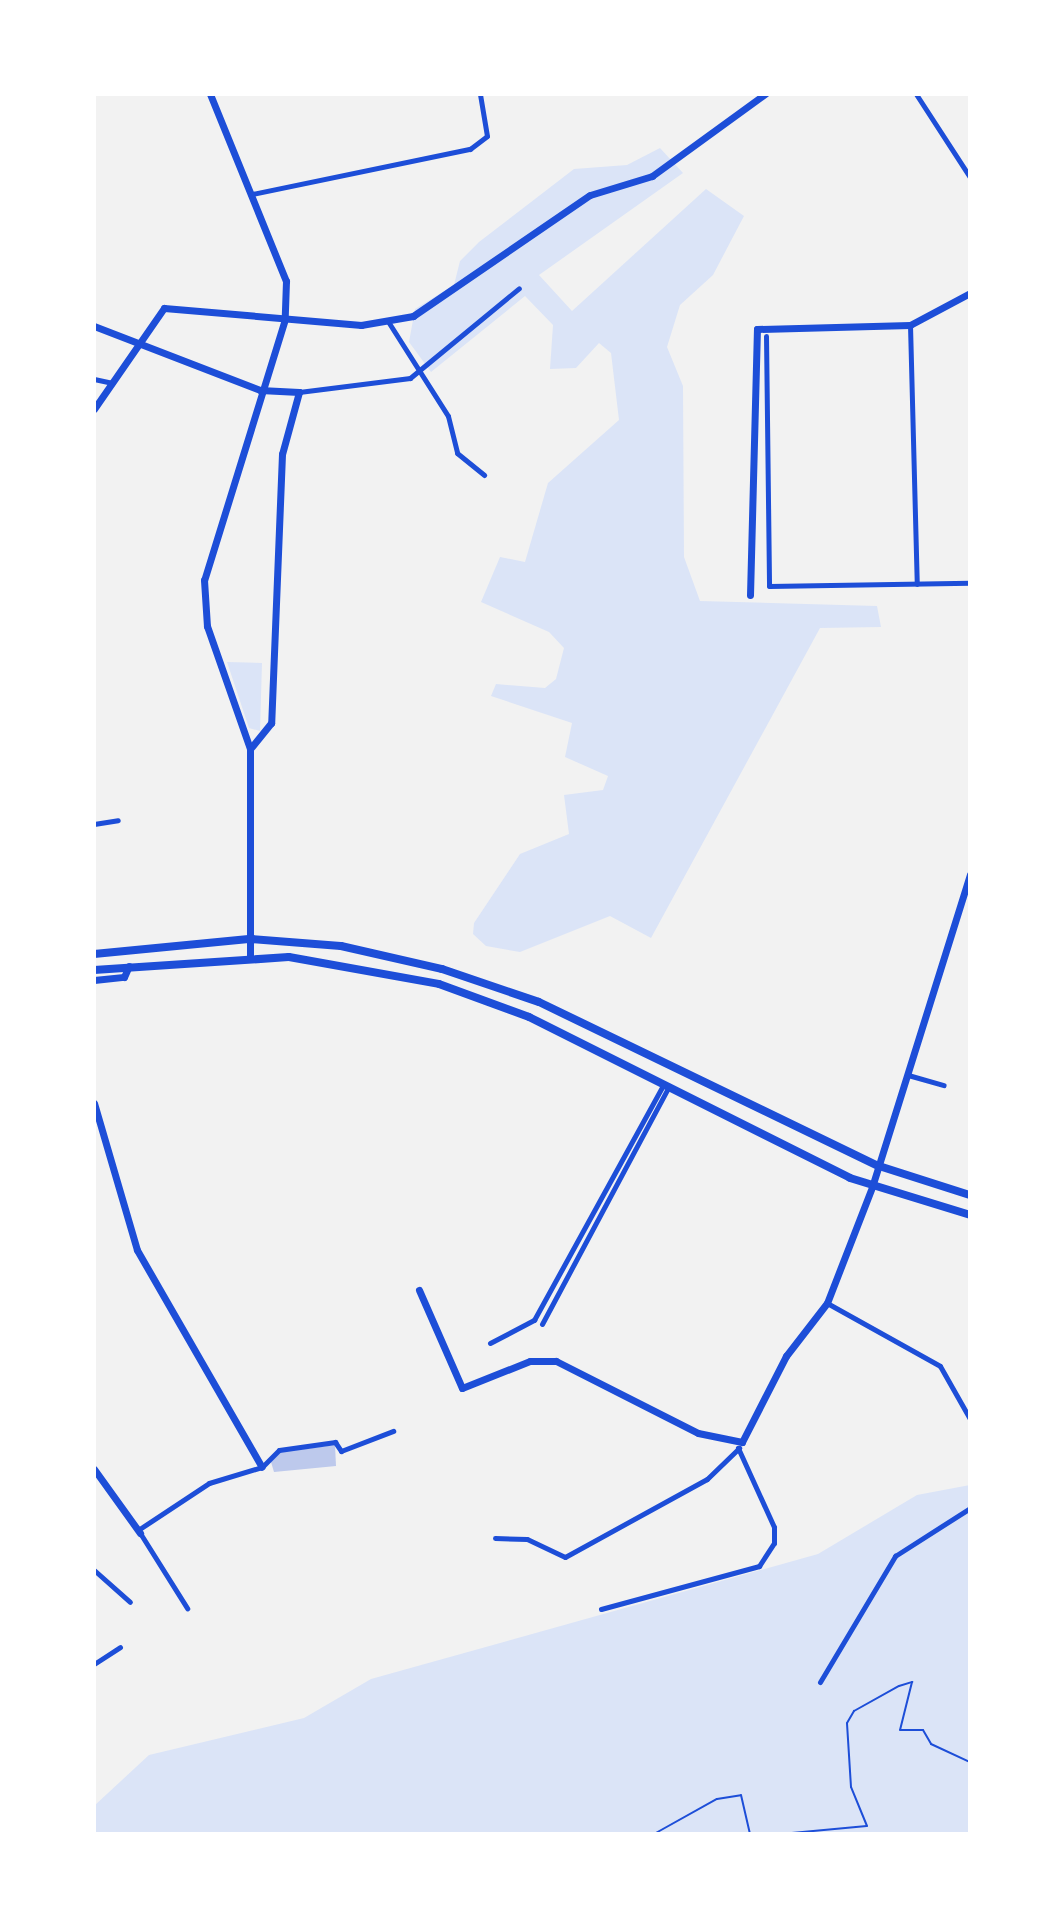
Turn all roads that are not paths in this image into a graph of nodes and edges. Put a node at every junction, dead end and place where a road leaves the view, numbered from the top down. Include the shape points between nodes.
1 (210, 94) edge
2 (480, 94) edge
3 (765, 94) edge
4 (916, 94) edge
5 (970, 177) edge
6 (252, 194) junction
7 (519, 288) dead end
8 (970, 293) edge
9 (285, 319) junction
10 (389, 323) junction
11 (910, 325) junction
12 (94, 326) edge
13 (766, 336) dead end
14 (138, 343) junction
15 (415, 374) junction
16 (94, 379) edge
17 (115, 383) junction
18 (260, 390) junction
19 (299, 392) junction
20 (94, 409) edge
21 (484, 475) dead end
22 (970, 583) edge
23 (917, 584) junction
24 (750, 595) dead end
25 (250, 749) junction
26 (118, 820) dead end
27 (94, 824) edge
28 (970, 874) edge
29 (251, 939) junction
30 (94, 954) edge
31 (250, 957) junction
32 (129, 966) junction
33 (94, 970) edge
34 (94, 980) edge
35 (908, 1075) junction
36 (666, 1084) junction
37 (944, 1085) dead end
38 (94, 1103) edge
39 (879, 1166) junction
40 (872, 1187) junction
41 (943, 1190) junction
42 (970, 1195) edge
43 (940, 1209) junction
44 (970, 1215) edge
45 (419, 1290) dead end
46 (827, 1303) junction
47 (542, 1324) dead end
48 (490, 1343) dead end
49 (970, 1419) edge
50 (393, 1431) dead end
51 (740, 1445) junction
52 (262, 1467) junction
53 (94, 1469) edge
54 (970, 1508) edge
55 (139, 1531) junction
56 (495, 1538) dead end
57 (94, 1570) edge
58 (130, 1602) dead end
59 (187, 1608) dead end
60 (601, 1609) dead end
61 (120, 1647) dead end
62 (94, 1664) edge
63 (820, 1682) dead end

1 - 6 street
2 - 6 street via 487,136 470,149
3 - 10 street via 652,176 590,195 440,302
4 - 5 street
6 - 9 street via 280,257
7 - 15 street
8 - 11 street
9 - 10 street
9 - 14 street via 168,307
9 - 18 street
10 - 15 street
11 - 23 street
11 - 24 street via 757,329
12 - 14 street
13 - 23 street via 769,586
14 - 17 street
14 - 18 street
15 - 19 street via 396,385
15 - 21 street via 448,416 457,453
16 - 17 street
17 - 20 street
18 - 19 street
18 - 25 street via 204,580 207,626
19 - 25 street via 282,454 271,723
22 - 23 street
25 - 29 street
26 - 27 street
28 - 35 street
29 - 30 main road
29 - 31 street
29 - 39 main road via 391,955 490,983
31 - 32 main road
31 - 36 main road via 336,963 439,984 529,1017
32 - 33 main road
32 - 34 street via 124,977
35 - 37 street
35 - 39 street
36 - 40 main road
36 - 47 street
36 - 48 street via 534,1320
38 - 52 street via 137,1250
39 - 40 street
39 - 41 main road
40 - 43 main road
40 - 46 street
41 - 42 main road
41 - 43 main road
43 - 44 main road
45 - 51 street via 462,1388 530,1361 556,1361 698,1433
46 - 49 street via 940,1366
46 - 51 street via 786,1356
50 - 52 street via 341,1451 335,1442 279,1450
51 - 56 street via 707,1479 565,1557 527,1539
51 - 60 street via 774,1527 774,1543 759,1566
52 - 55 street via 209,1483
53 - 55 street
54 - 63 street via 895,1556
55 - 59 street
57 - 58 street
61 - 62 street

